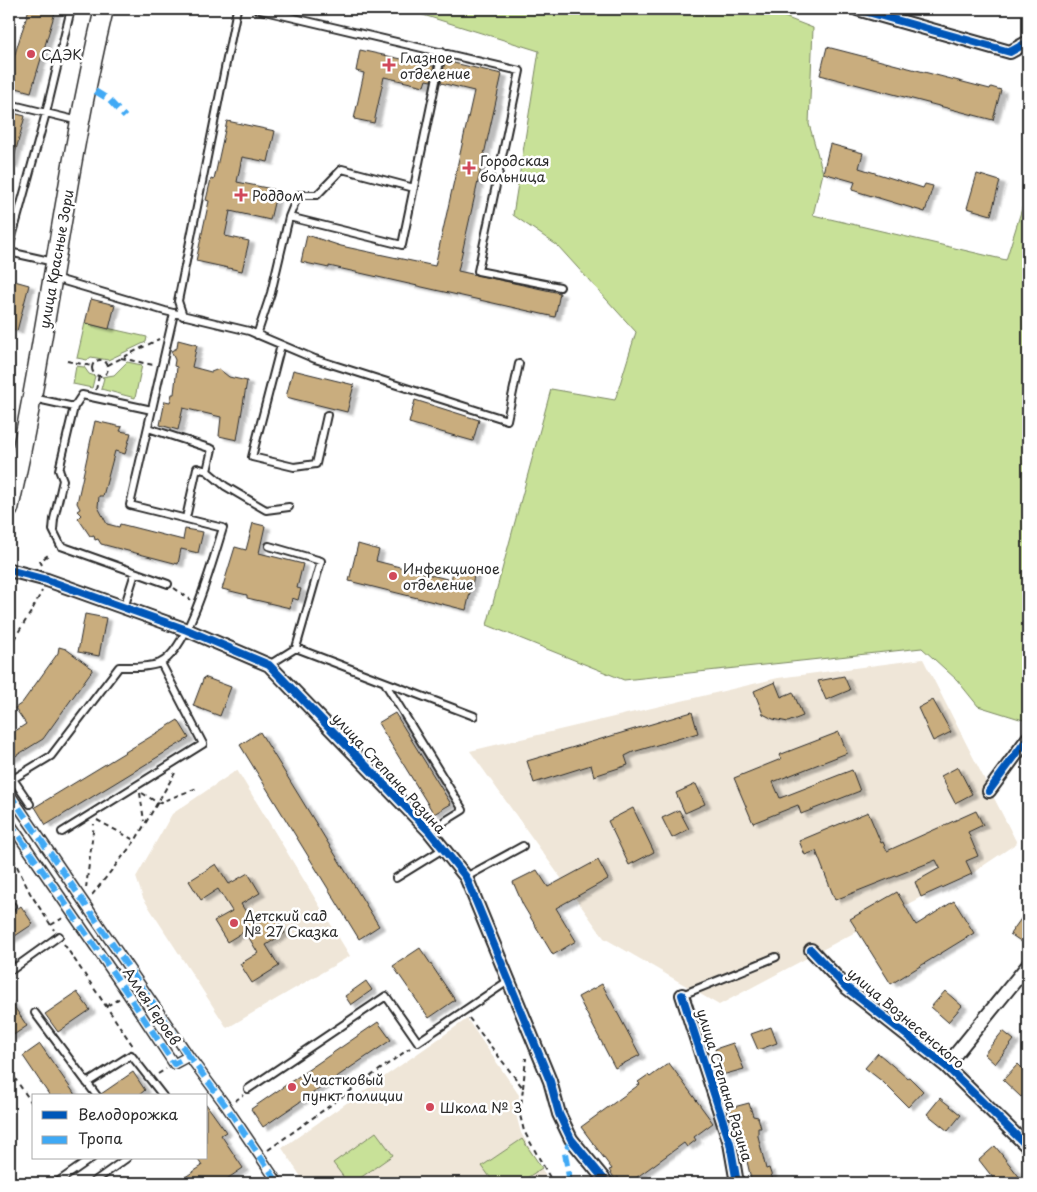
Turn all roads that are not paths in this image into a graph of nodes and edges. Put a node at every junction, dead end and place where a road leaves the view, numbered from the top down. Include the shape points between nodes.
1 (71, 9) edge
2 (104, 9) edge
3 (237, 9) edge
4 (256, 9) edge
5 (857, 9) edge
6 (1028, 42) edge
7 (442, 52) junction
8 (9, 104) edge
9 (46, 113) junction
10 (80, 121) junction
11 (414, 188) junction
12 (289, 217) junction
13 (9, 248) edge
14 (9, 252) edge
15 (54, 270) junction
16 (560, 287) dead end
17 (174, 313) junction
18 (183, 316) junction
19 (257, 335) junction
20 (281, 345) junction
21 (519, 364) dead end
22 (32, 398) junction
23 (74, 407) junction
24 (152, 410) junction
25 (328, 415) dead end
26 (148, 428) junction
27 (207, 470) junction
28 (289, 506) dead end
29 (9, 509) edge
30 (186, 518) junction
31 (269, 546) dead end
32 (9, 570) edge
33 (135, 573) junction
34 (168, 584) road end
35 (124, 609) junction
36 (187, 630) junction
37 (296, 648) junction
38 (161, 662) junction
39 (269, 665) junction
40 (385, 683) junction
41 (474, 716) dead end
42 (1028, 738) edge
43 (989, 791) dead end
44 (9, 793) edge
45 (30, 804) dead end
46 (9, 822) edge
47 (429, 830) junction
48 (62, 832) dead end
49 (523, 846) dead end
50 (443, 849) junction
51 (466, 877) junction
52 (396, 878) dead end
53 (59, 936) road end
54 (811, 950) dead end
55 (776, 957) dead end
56 (9, 962) edge
57 (1028, 965) edge
58 (508, 981) junction
59 (682, 995) joint
60 (35, 1013) dead end
61 (189, 1056) junction
62 (946, 1066) junction
63 (87, 1083) junction
64 (248, 1089) road end
65 (95, 1094) edge
66 (161, 1094) edge
67 (1028, 1147) edge
68 (89, 1160) edge
69 (124, 1160) edge
70 (56, 1183) edge
71 (92, 1183) edge
72 (278, 1183) edge
73 (608, 1183) edge
74 (737, 1183) edge

1 - 9 lane
2 - 10 main road, улица Красные Зори
3 - 18 lane via 178,301
4 - 7 lane
5 - 6 street via 1010,52
7 - 11 lane
7 - 16 lane via 520,71 478,270
8 - 9 lane
9 - 10 lane
9 - 13 lane
10 - 15 main road, улица Красные Зори
11 - 12 lane via 342,169 317,195 298,195
11 - 12 lane via 402,245
12 - 19 lane via 271,293
14 - 15 lane
15 - 17 lane
15 - 22 main road, улица Красные Зори
17 - 18 lane
17 - 24 lane
18 - 19 lane
19 - 20 lane
20 - 21 lane via 315,359 507,420
20 - 25 lane via 252,457 294,467 316,464
22 - 23 lane
22 - 29 main road, улица Красные Зори
23 - 24 lane via 82,395
23 - 33 lane via 59,470 63,480 53,530 61,546
24 - 26 lane
26 - 27 lane via 212,449
26 - 30 lane via 130,505
27 - 28 lane via 225,486 266,510
27 - 30 lane via 197,468
30 - 36 lane via 223,528
31 - 37 lane via 321,561
32 - 35 street, улица Степана Разина via 47,580
33 - 34 lane
33 - 35 lane
35 - 36 street, улица Степана Разина
36 - 38 lane via 178,646
36 - 39 street, улица Степана Разина
37 - 39 lane
37 - 40 lane
38 - 45 lane via 137,668 118,668 51,756 13,780
38 - 48 lane via 203,744
39 - 47 street, улица Степана Разина
40 - 41 lane
40 - 47 lane via 463,810
42 - 43 street
44 - 61 street
46 - 61 street, Аллея Героев via 174,1064
47 - 50 street, улица Степана Разина
49 - 51 lane
50 - 51 street, улица Степана Разина
50 - 52 lane
51 - 58 street, улица Степана Разина
53 - 56 lane via 13,969
54 - 62 street, улица Вознесенского via 846,986
55 - 59 lane
57 - 62 street
58 - 64 lane via 418,1042 386,996
58 - 73 street, улица Степана Разина via 571,1139
59 - 74 street, улица Степана Разина via 730,1144
60 - 63 lane
61 - 72 street, Аллея Героев
62 - 67 street, улица Вознесенского
63 - 65 lane
63 - 66 lane via 131,1055
68 - 70 lane
69 - 71 lane

